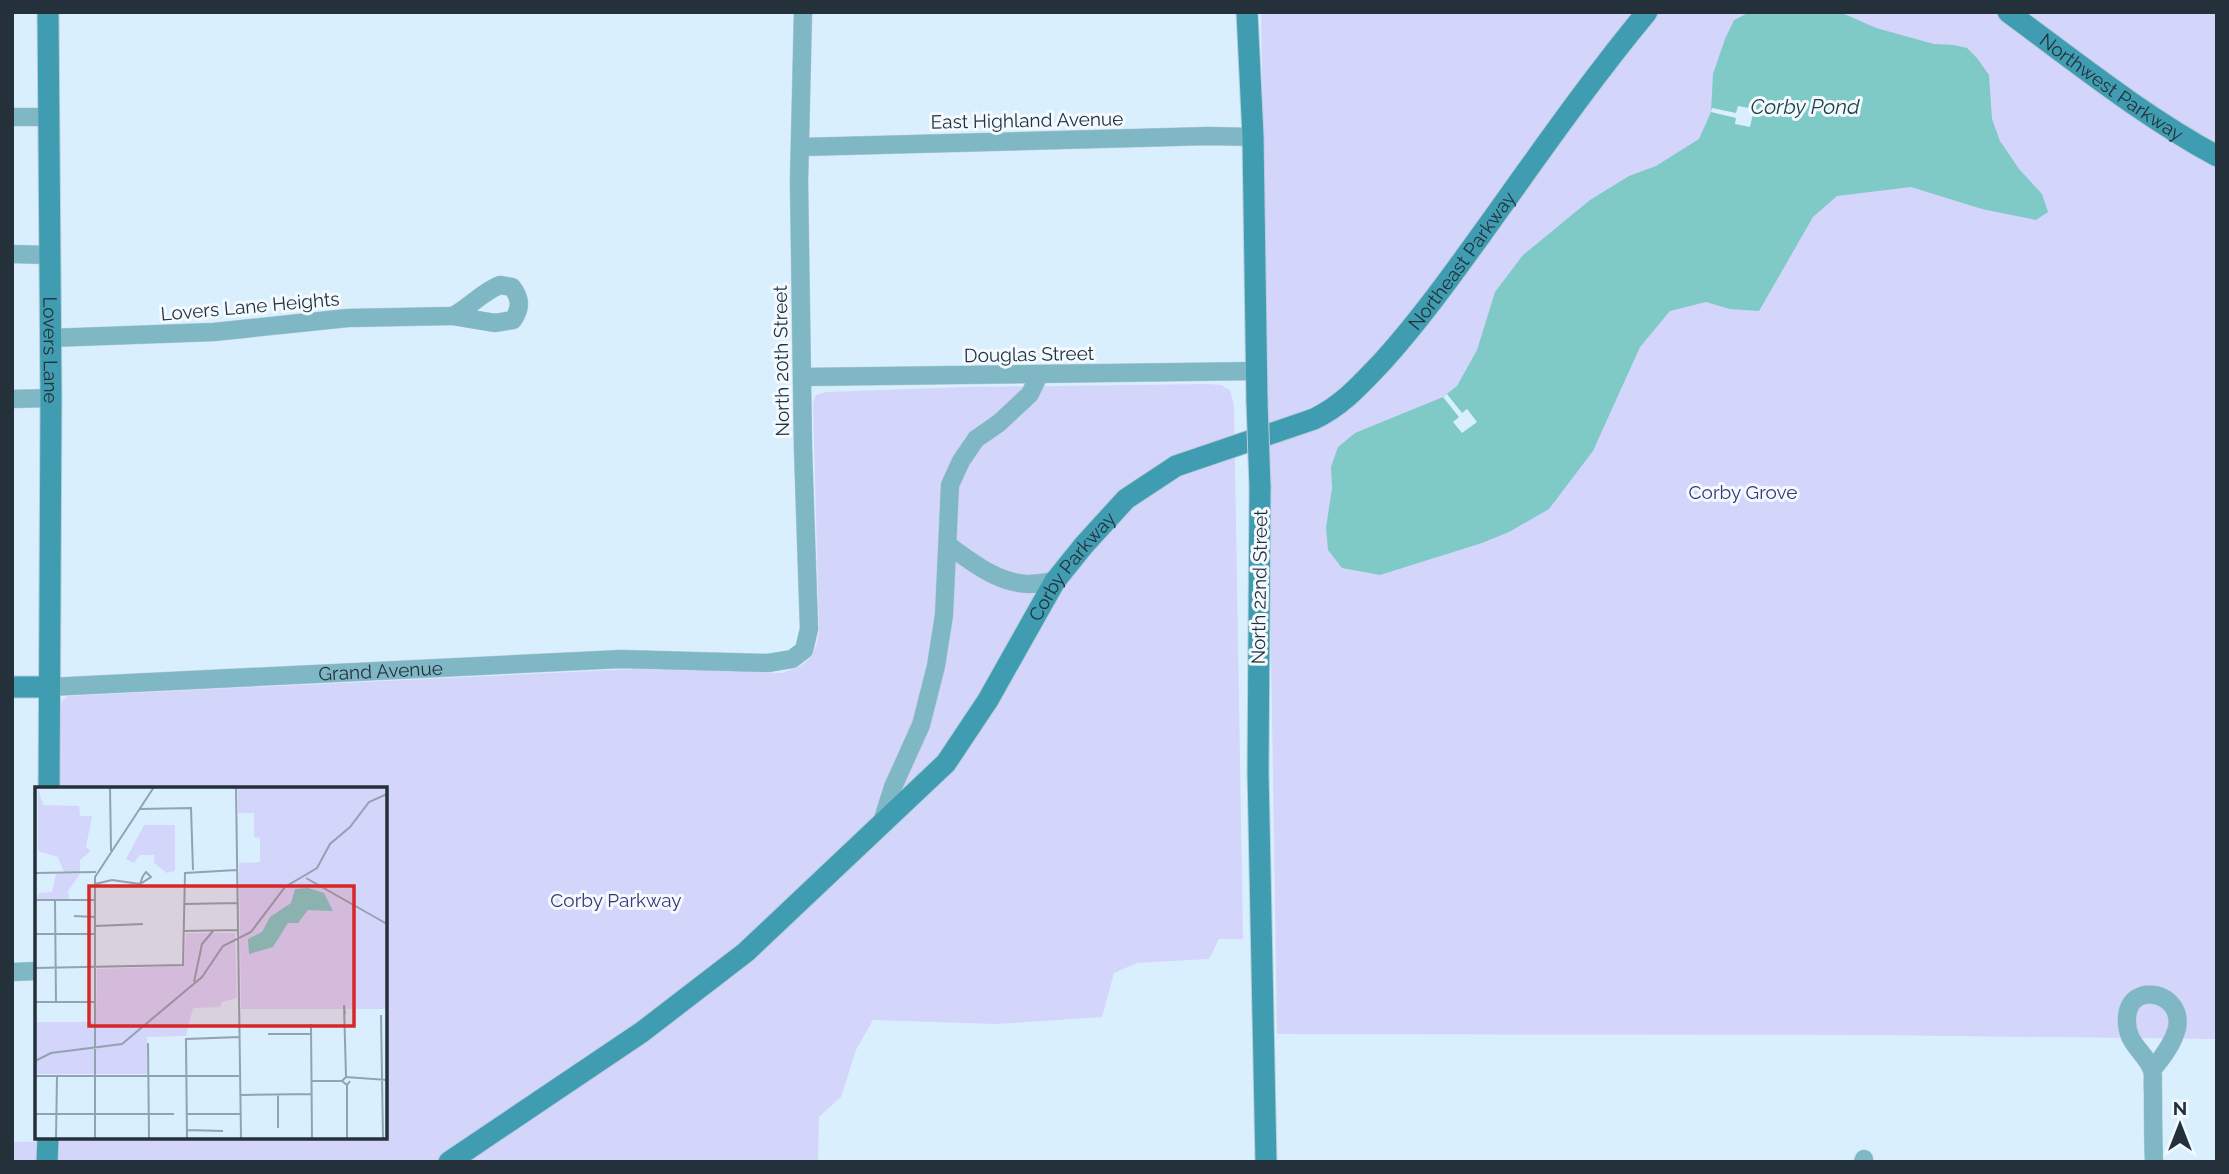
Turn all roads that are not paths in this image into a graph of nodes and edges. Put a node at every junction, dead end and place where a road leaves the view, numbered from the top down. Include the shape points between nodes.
1 (48, 12) edge
2 (803, 12) edge
3 (1247, 12) edge
4 (1647, 12) edge
5 (2008, 12) edge
6 (12, 117) edge
7 (47, 117) junction
8 (1253, 137) junction
9 (802, 147) junction
10 (2217, 156) edge
11 (12, 254) edge
12 (50, 255) junction
13 (453, 316) dead end
14 (50, 338) junction
15 (1256, 372) junction
16 (1039, 375) junction
17 (803, 377) junction
18 (12, 398) edge
19 (51, 398) junction
20 (1227, 447) joint
21 (948, 545) junction
22 (1055, 581) junction
23 (750, 662) joint
24 (12, 687) edge
25 (49, 687) junction
26 (49, 787) edge
27 (881, 825) junction
28 (35, 971) edge
29 (12, 972) edge
30 (2152, 1070) dead end
31 (48, 1139) edge
32 (47, 1162) edge
33 (449, 1162) edge
34 (1266, 1162) edge
35 (2154, 1162) edge

1 - 7 street, Lovers Lane
2 - 9 street, North 20th Street
3 - 8 street, North 22nd Street
4 - 20 street, Northeast Parkway via 1437,297 1362,384 1335,409 1314,419
5 - 10 street, Northwest Parkway via 2183,138
6 - 7 street
7 - 12 street, Lovers Lane
8 - 9 street, East Highland Avenue
8 - 15 street, North 22nd Street
9 - 17 street, North 20th Street
11 - 12 street
12 - 14 street, Lovers Lane
13 - 14 street, Lovers Lane Heights via 348,318 214,332
14 - 19 street, Lovers Lane
15 - 16 street, Douglas Street
15 - 34 street, North 22nd Street, bridge
16 - 17 street, Douglas Street
16 - 21 street via 1030,394 976,439 961,461 950,485
17 - 23 street, North 20th Street via 808,640 792,659
18 - 19 street
19 - 25 street, Lovers Lane
20 - 22 street, Corby Parkway via 1176,466 1126,499
21 - 22 street via 1004,580 1027,584
21 - 27 street via 936,666 921,725 892,787
22 - 27 street, Corby Parkway via 988,700 946,763
23 - 25 street, Grand Avenue via 621,659
24 - 25 street, Grand Avenue
25 - 26 street, Lovers Lane
27 - 33 street, Corby Parkway via 736,960 642,1032
28 - 29 street
30 - 35 street
31 - 32 street

